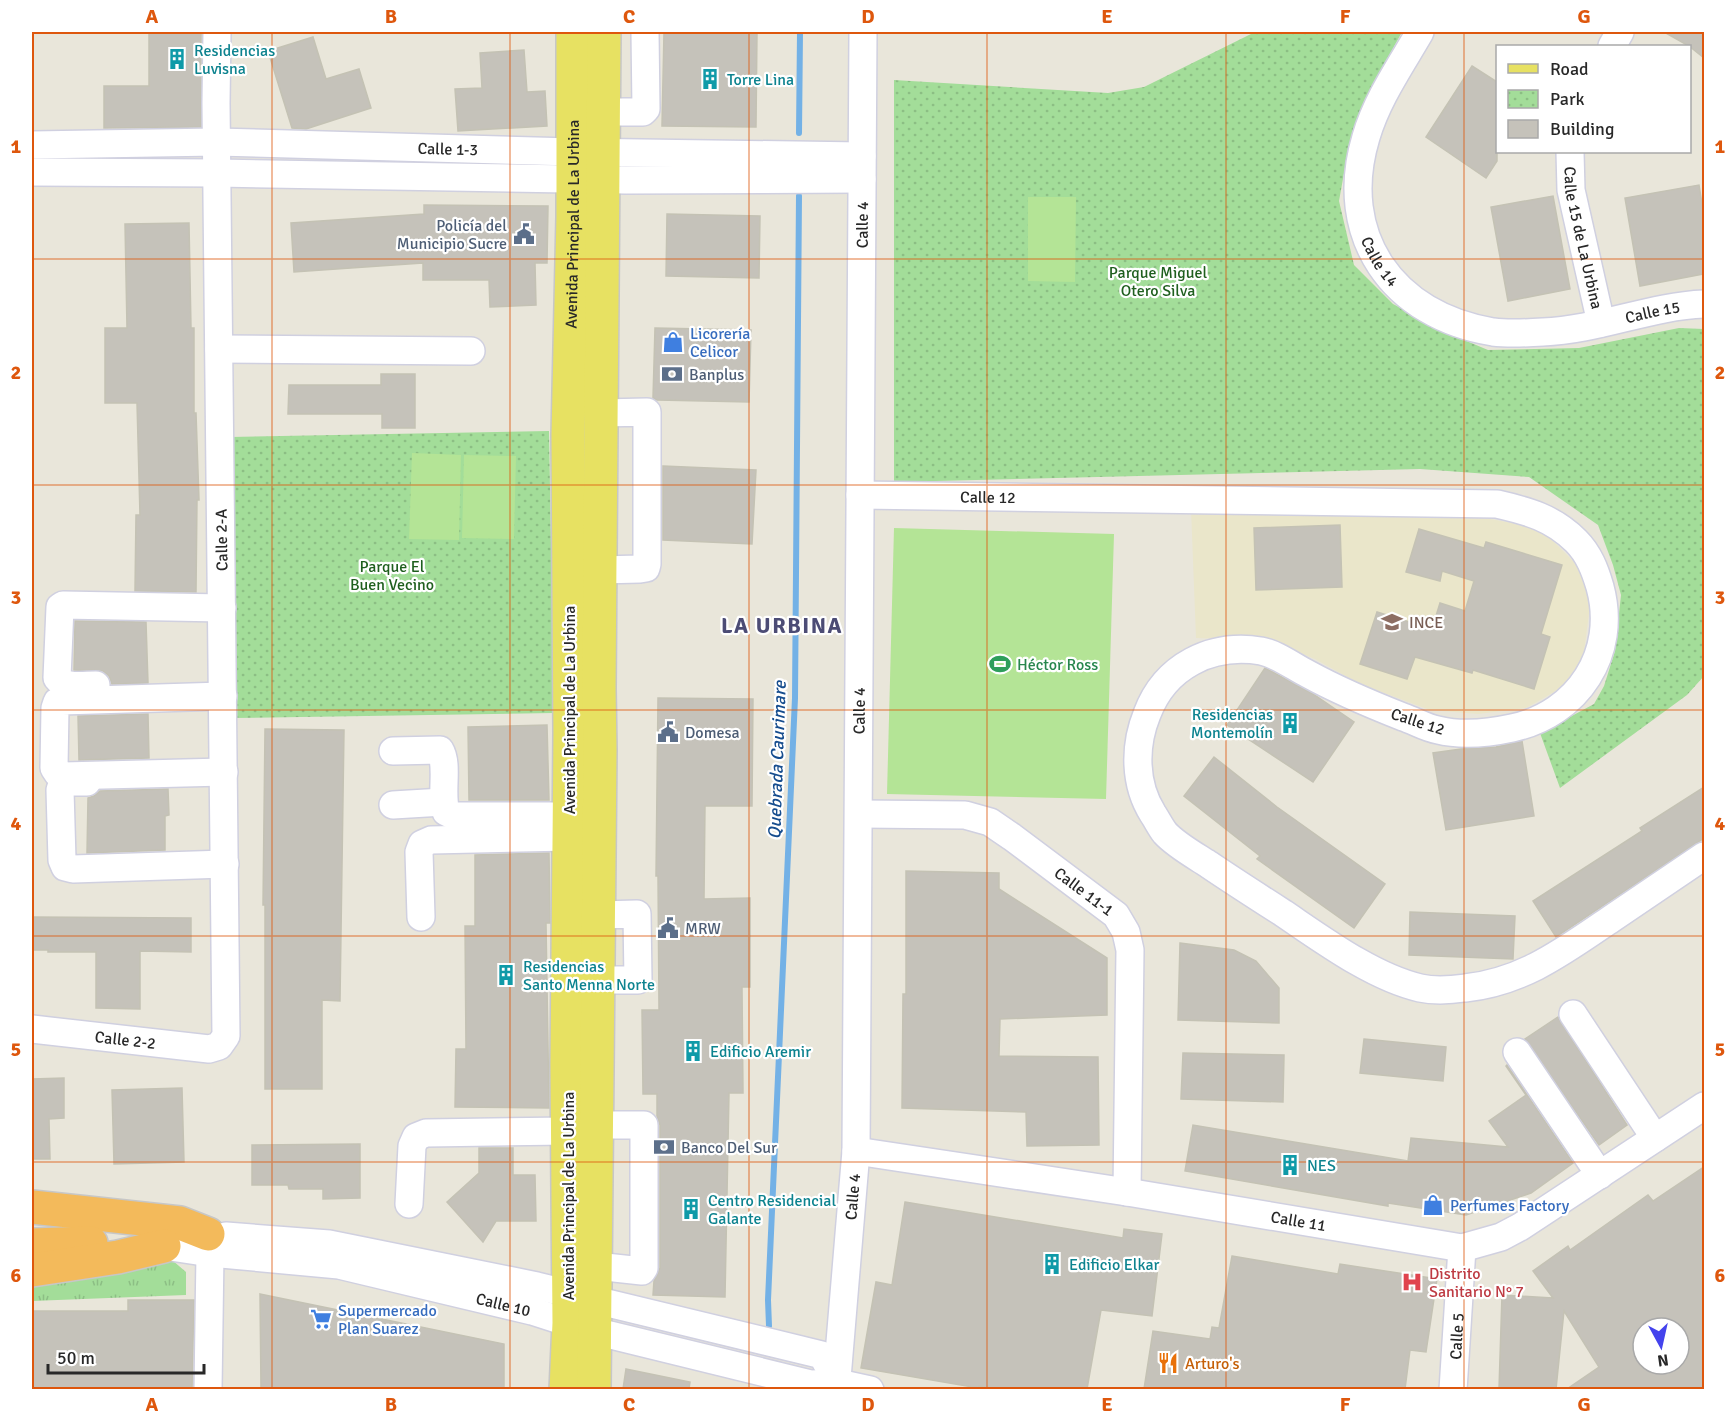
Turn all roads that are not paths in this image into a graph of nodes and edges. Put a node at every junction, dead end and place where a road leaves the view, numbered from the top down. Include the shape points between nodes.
1 (217, 32) edge
2 (573, 32) edge
3 (604, 32) edge
4 (645, 32) edge
5 (864, 32) edge
6 (1420, 32) edge
7 (604, 112) junction
8 (217, 142) junction
9 (32, 145) edge
10 (1570, 153) edge
11 (588, 166) junction
12 (862, 167) junction
13 (32, 172) edge
14 (218, 173) junction
15 (1704, 304) edge
16 (1601, 323) junction
17 (219, 349) junction
18 (471, 351) dead end
19 (602, 413) junction
20 (860, 495) junction
21 (600, 570) junction
22 (222, 608) junction
23 (223, 691) junction
24 (393, 751) dead end
25 (224, 776) junction
26 (443, 802) junction
27 (393, 805) dead end
28 (860, 814) junction
29 (569, 826) junction
30 (1704, 856) edge
31 (225, 864) junction
32 (421, 917) dead end
33 (1573, 1014) dead end
34 (32, 1029) edge
35 (219, 1046) joint
36 (1517, 1052) dead end
37 (1704, 1106) edge
38 (582, 1128) junction
39 (1655, 1138) junction
40 (856, 1151) junction
41 (1600, 1175) junction
42 (1127, 1192) junction
43 (410, 1204) dead end
44 (32, 1207) edge
45 (32, 1228) edge
46 (209, 1243) junction
47 (32, 1245) edge
48 (164, 1246) junction
49 (1462, 1248) junction
50 (596, 1266) junction
51 (32, 1270) edge
52 (582, 1311) junction
53 (837, 1386) edge
54 (208, 1389) edge
55 (566, 1389) edge
56 (594, 1389) edge
57 (870, 1389) edge
58 (1453, 1389) edge

1 - 8 street, Calle 2-A
2 - 11 main road, Avenida Principal de La Urbina
3 - 7 main road, Avenida Principal de La Urbina
4 - 7 street via 646,110
5 - 12 street, Calle 4
6 - 16 street, Calle 14 via 1374,113 1365,139 1359,202 1363,233 1376,257 1392,282 1411,300 1464,326 1495,332 1544,332
7 - 11 main road, Avenida Principal de La Urbina
8 - 9 street, Calle 1-3
8 - 11 street, Calle 1-3
8 - 14 street, Calle 2-A
10 - 16 street, Calle 15 de La Urbina via 1571,190
11 - 12 street, Calle 1-3
11 - 14 street, Calle 1-3
11 - 19 main road, Avenida Principal de La Urbina
11 - 29 main road, Avenida Principal de La Urbina via 568,435
12 - 20 street, Calle 4
13 - 14 street, Calle 1-3
14 - 17 street, Calle 2-A
15 - 16 street, Calle 15 via 1683,304
17 - 18 street
17 - 22 street, Calle 2-A
19 - 21 main road, Avenida Principal de La Urbina
19 - 21 street via 647,412 647,552 646,568
20 - 28 street, Calle 4
20 - 30 street, Calle 12 via 1497,504 1548,519 1588,556 1603,601 1601,647 1581,688 1568,702 1542,719 1515,728 1475,734 1438,730 1352,697 1265,651 1212,653 1183,665 1161,686 1147,713 1138,743 1138,774 1150,809 1166,834 1194,855 1338,950 1396,981 1424,989 1486,986 1540,966
21 - 38 main road, Avenida Principal de La Urbina via 598,980
22 - 23 street, Calle 2-A
22 - 23 street via 63,605 59,613 57,678 67,685
23 - 25 street, Calle 2-A
23 - 25 street via 57,702 54,768 63,776
24 - 26 street via 440,750 444,758
25 - 31 street, Calle 2-A
25 - 31 street via 68,782 60,790 65,867
26 - 27 street
26 - 29 street via 446,812 454,816
28 - 40 street, Calle 4
28 - 42 street, Calle 11-1 via 964,815 990,822 1116,915 1130,950
29 - 32 street via 423,844 419,852
29 - 38 main road, Avenida Principal de La Urbina
31 - 35 street, Calle 2-A via 226,1036
33 - 39 street
34 - 35 street, Calle 2-2 via 209,1049
36 - 41 street
37 - 39 street, Calle 11
38 - 43 street via 426,1133 416,1137 412,1146
38 - 50 main road, Avenida Principal de La Urbina
38 - 50 street via 644,1125 644,1268 642,1271
38 - 52 main road, Avenida Principal de La Urbina
39 - 41 street, Calle 11
40 - 42 street, Calle 11
40 - 53 street, Calle 4
41 - 49 street, Calle 11 via 1501,1237
42 - 49 street, Calle 11
44 - 46 highway via 180,1223
45 - 46 highway via 96,1227
46 - 48 street, Calle 10
46 - 52 street, Calle 10 via 329,1245
46 - 54 street
47 - 48 highway
48 - 51 highway
49 - 58 street, Calle 5
50 - 52 main road, Avenida Principal de La Urbina
52 - 53 street, Calle 10 via 620,1308 822,1355
52 - 55 main road, Avenida Principal de La Urbina
52 - 56 main road, Avenida Principal de La Urbina
53 - 57 street

